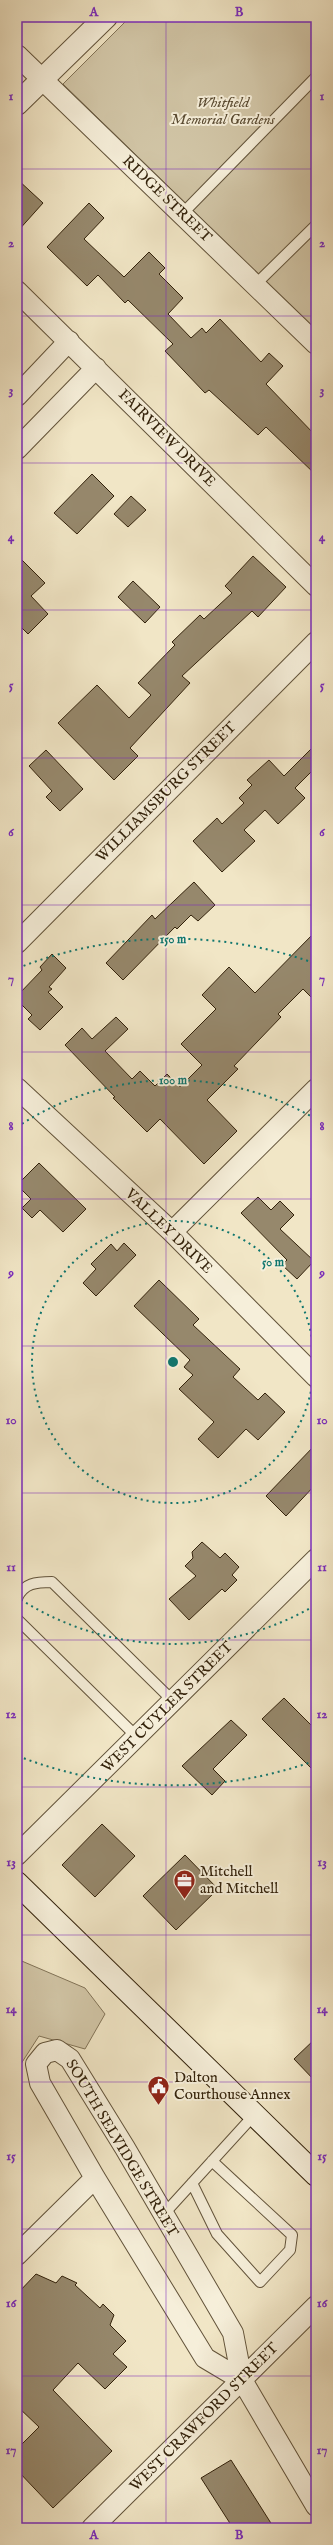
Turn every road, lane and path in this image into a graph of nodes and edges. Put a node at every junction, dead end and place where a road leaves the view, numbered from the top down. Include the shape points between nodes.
1 (106, 17) edge
2 (17, 55) edge
3 (316, 77) edge
4 (42, 80) junction
5 (17, 104) edge
6 (183, 213) junction
7 (316, 225) edge
8 (255, 285) junction
9 (17, 291) edge
10 (69, 341) junction
11 (316, 344) edge
12 (96, 368) junction
13 (17, 396) edge
14 (17, 449) edge
15 (316, 586) edge
16 (316, 642) edge
17 (17, 943) edge
18 (17, 1088) edge
19 (316, 1089) edge
20 (172, 1232) junction
21 (316, 1377) edge
22 (316, 1560) edge
23 (17, 1598) edge
24 (17, 1619) edge
25 (174, 1701) junction
26 (137, 1737) junction
27 (17, 1856) edge
28 (17, 1883) edge
29 (254, 2115) junction
30 (212, 2161) junction
31 (316, 2175) edge
32 (95, 2178) junction
33 (192, 2183) junction
34 (163, 2215) junction
35 (17, 2255) edge
36 (316, 2306) edge
37 (242, 2380) junction
38 (316, 2506) edge
39 (92, 2528) edge

1 - 4 main road
2 - 4 street, RIDGE STREET
3 - 6 lane
4 - 5 main road
4 - 6 street, RIDGE STREET
6 - 8 street, RIDGE STREET
7 - 8 lane
8 - 11 street, RIDGE STREET
9 - 10 street, FAIRVIEW DRIVE
10 - 12 street, FAIRVIEW DRIVE
10 - 13 street
12 - 14 street
12 - 15 street, FAIRVIEW DRIVE
16 - 17 street, WILLIAMSBURG STREET
18 - 20 street, VALLEY DRIVE
19 - 20 street
20 - 21 street, VALLEY DRIVE
22 - 25 street, WEST CUYLER STREET
23 - 25 lane via 21,1590 34,1582 52,1582
24 - 26 lane
25 - 26 street, WEST CUYLER STREET
26 - 27 street, WEST CUYLER STREET
28 - 29 main road
29 - 30 lane
29 - 31 main road
30 - 33 lane
30 - 33 lane via 292,2236 290,2250 260,2282 217,2234
32 - 34 street, SOUTH SELVIDGE STREET via 40,2083 36,2064 45,2053 57,2050 64,2053 77,2067
32 - 35 street
32 - 37 street, SOUTH SELVIDGE STREET via 205,2358
33 - 34 lane
34 - 37 street, SOUTH SELVIDGE STREET via 233,2333
36 - 37 street, WEST CRAWFORD STREET
37 - 38 street
37 - 39 street, WEST CRAWFORD STREET

